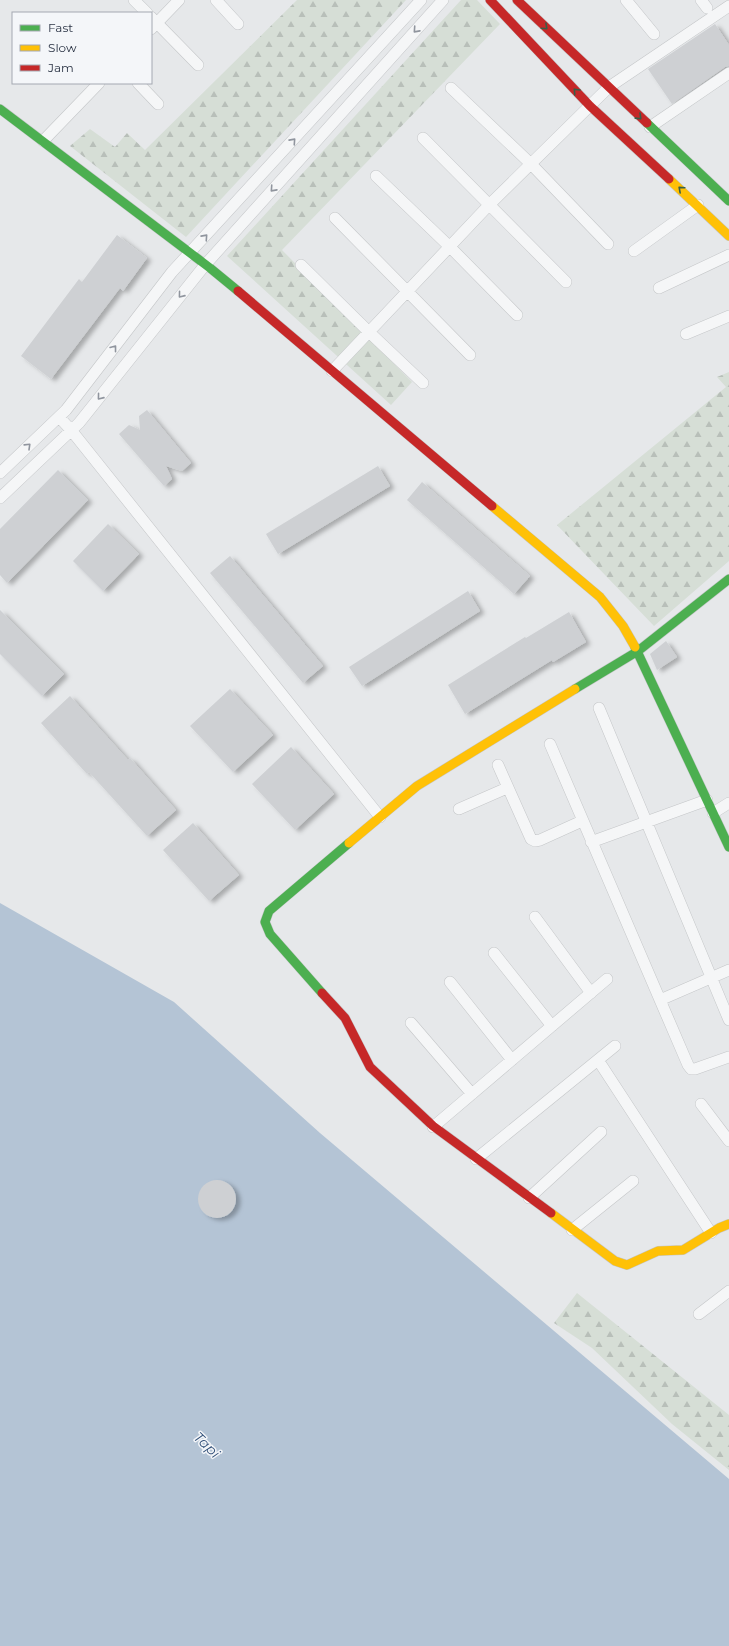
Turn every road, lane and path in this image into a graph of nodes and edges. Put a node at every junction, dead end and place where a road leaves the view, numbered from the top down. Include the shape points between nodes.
1 (134, 0) edge
2 (178, 0) edge
3 (216, 0) edge
4 (421, 0) edge
5 (443, 0) edge
6 (490, 0) edge
7 (517, 0) edge
8 (626, 0) edge
9 (729, 6) edge
10 (146, 12) edge
11 (153, 23) edge
12 (238, 24) dead end
13 (654, 34) dead end
14 (198, 65) dead end
15 (729, 73) edge
16 (98, 84) edge
17 (139, 84) edge
18 (609, 87) junction
19 (451, 88) dead end
20 (158, 104) dead end
21 (590, 106) junction
22 (0, 109) edge
23 (650, 127) junction
24 (423, 138) dead end
25 (43, 141) junction
26 (531, 164) junction
27 (376, 176) dead end
28 (729, 202) edge
29 (489, 205) junction
30 (698, 206) junction
31 (335, 218) dead end
32 (729, 236) edge
33 (608, 244) dead end
34 (450, 247) junction
35 (634, 251) dead end
36 (191, 254) junction
37 (729, 256) edge
38 (205, 265) junction
39 (302, 265) dead end
40 (566, 282) dead end
41 (659, 288) dead end
42 (408, 292) junction
43 (517, 315) dead end
44 (729, 316) edge
45 (369, 332) junction
46 (686, 334) dead end
47 (470, 354) dead end
48 (332, 371) junction
49 (423, 383) dead end
50 (58, 416) junction
51 (71, 430) junction
52 (0, 472) edge
53 (0, 498) edge
54 (729, 579) edge
55 (638, 651) junction
56 (599, 708) dead end
57 (550, 744) dead end
58 (498, 765) dead end
59 (507, 788) junction
60 (707, 800) junction
61 (729, 803) edge
62 (459, 809) dead end
63 (713, 813) junction
64 (380, 818) junction
65 (582, 821) junction
66 (646, 821) junction
67 (591, 842) junction
68 (729, 847) edge
69 (535, 918) dead end
70 (494, 953) dead end
71 (729, 970) edge
72 (711, 978) junction
73 (607, 979) dead end
74 (450, 982) dead end
75 (591, 993) junction
76 (660, 1000) junction
77 (729, 1020) edge
78 (411, 1022) dead end
79 (552, 1026) junction
80 (615, 1046) dead end
81 (729, 1058) edge
82 (512, 1060) junction
83 (598, 1060) junction
84 (472, 1094) junction
85 (701, 1104) dead end
86 (433, 1127) junction
87 (601, 1132) dead end
88 (729, 1141) edge
89 (476, 1159) junction
90 (633, 1181) dead end
91 (529, 1198) junction
92 (729, 1224) edge
93 (572, 1230) junction
94 (711, 1233) junction
95 (729, 1291) edge
96 (699, 1314) dead end

1 - 10 street
2 - 11 street
3 - 12 street
36 -> 4 street
5 -> 38 street
21 -> 6 street
7 -> 18 street
8 - 13 street
9 - 18 street
11 - 14 street
15 - 23 street
16 - 25 street
17 - 20 street
18 - 21 street
18 -> 23 street
19 - 26 street
21 - 26 street
30 -> 21 street
22 - 25 street
23 - 28 street
24 - 29 street
25 - 36 street
26 - 29 street
26 - 33 street
27 - 34 street
29 - 34 street
29 - 40 street
30 - 32 street
30 - 35 street
31 - 42 street
34 - 42 street
34 - 43 street
36 - 38 street
50 -> 36 street via 66,410 172,272
37 - 41 street
38 - 48 street
38 -> 51 street
39 - 45 street
42 - 45 street
42 - 47 street
44 - 46 street
45 - 48 street
45 - 49 street
48 - 55 street via 600,597 623,626
50 - 51 street
52 -> 50 street
51 - 53 street
51 - 64 street
54 - 55 street
55 - 60 street
55 - 64 street via 417,786
56 - 66 street
57 - 65 street
58 - 59 street
59 - 62 street
59 - 65 street via 531,839 535,841
60 - 63 street
60 - 66 street
61 - 63 street
63 - 68 street
64 - 86 street via 269,910 265,922 270,934 345,1018 370,1067
65 - 67 street
66 - 67 street
66 - 72 street
67 - 76 street
69 - 75 street
70 - 79 street
71 - 72 street
72 - 76 street
72 - 77 street
73 - 75 street
74 - 82 street
75 - 79 street
76 - 81 street via 691,1069
78 - 84 street
79 - 82 street
80 - 83 street
82 - 84 street
83 - 89 street
83 - 94 street
84 - 86 street
85 - 88 street
86 - 89 street
87 - 91 street
89 - 91 street
90 - 93 street
91 - 93 street
92 - 94 street
93 - 94 street via 615,1261 627,1265 658,1251 683,1250
95 - 96 street

